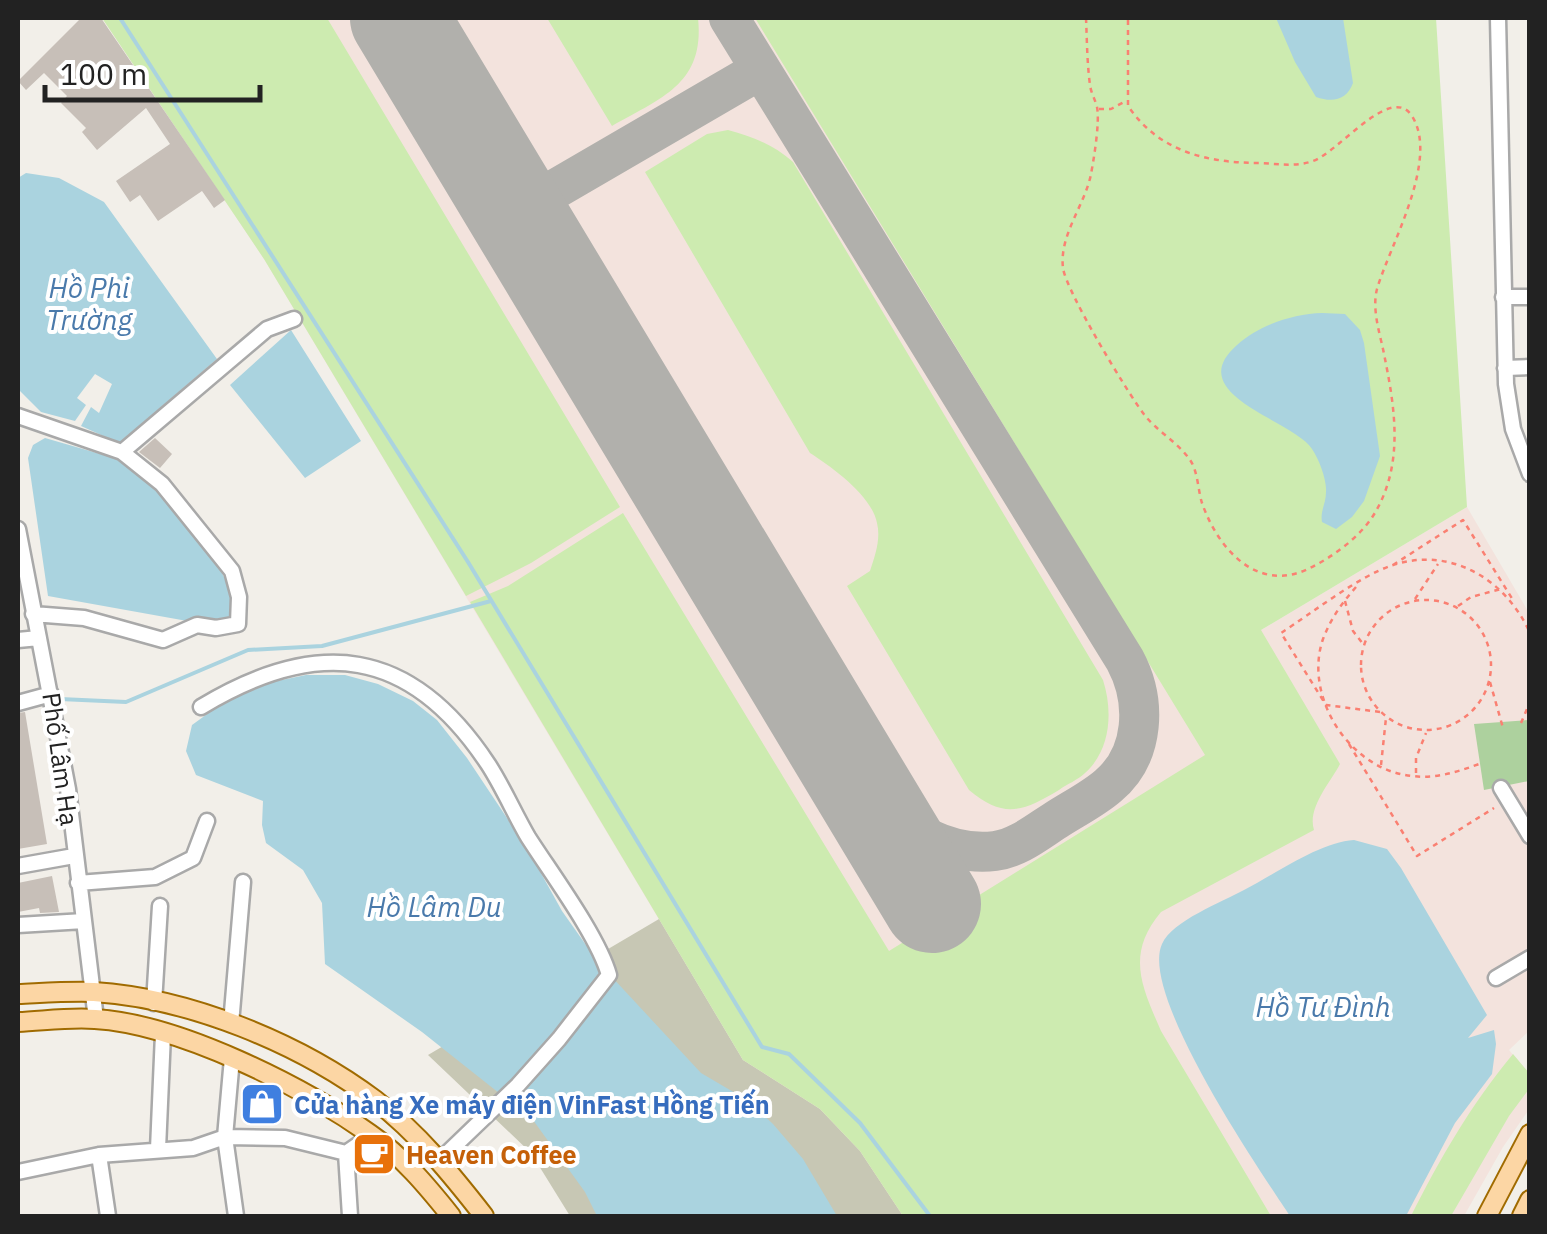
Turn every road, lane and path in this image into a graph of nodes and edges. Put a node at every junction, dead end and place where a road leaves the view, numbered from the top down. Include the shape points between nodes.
1 (1086, 18) edge
2 (1128, 18) edge
3 (1498, 18) edge
4 (1126, 100) junction
5 (1098, 108) junction
6 (1530, 297) edge
7 (1503, 298) junction
8 (294, 319) dead end
9 (1530, 367) edge
10 (1504, 368) junction
11 (1510, 415) junction
12 (18, 416) edge
13 (1530, 417) edge
14 (122, 452) junction
15 (1530, 474) edge
16 (18, 528) edge
17 (1439, 561) junction
18 (1392, 565) junction
19 (1361, 582) junction
20 (22, 584) edge
21 (1500, 589) junction
22 (1345, 600) junction
23 (1415, 600) junction
24 (1457, 607) junction
25 (1518, 608) junction
26 (33, 614) junction
27 (1530, 633) edge
28 (39, 638) junction
29 (18, 640) edge
30 (1364, 645) junction
31 (1490, 681) junction
32 (52, 694) junction
33 (18, 703) edge
34 (1529, 704) edge
35 (1326, 705) junction
36 (201, 707) dead end
37 (1380, 712) junction
38 (1386, 718) junction
39 (1521, 723) dead end
40 (1503, 728) dead end
41 (1426, 731) junction
42 (1348, 743) junction
43 (1479, 764) dead end
44 (1381, 766) junction
45 (1416, 776) junction
46 (1504, 794) joint
47 (208, 821) dead end
48 (1530, 836) edge
49 (74, 856) junction
50 (18, 866) edge
51 (244, 882) dead end
52 (78, 883) junction
53 (160, 906) dead end
54 (84, 921) junction
55 (18, 924) edge
56 (1530, 958) edge
57 (1496, 978) dead end
58 (95, 992) junction
59 (18, 994) edge
60 (154, 1003) junction
61 (96, 1019) junction
62 (18, 1022) edge
63 (231, 1024) junction
64 (163, 1034) junction
65 (232, 1058) junction
66 (1530, 1134) edge
67 (372, 1136) junction
68 (225, 1137) junction
69 (158, 1149) junction
70 (346, 1153) junction
71 (99, 1155) junction
72 (440, 1160) junction
73 (18, 1172) edge
74 (1530, 1200) edge
75 (108, 1216) edge
76 (236, 1216) edge
77 (350, 1216) edge
78 (450, 1216) edge
79 (484, 1216) edge
80 (1486, 1216) edge
81 (1522, 1216) edge

1 - 5 path via 1090,88
2 - 4 path
3 - 7 street
4 - 5 path
4 - 5 path via 1170,144 1216,162 1312,162 1390,106 1412,115 1415,186 1376,294 1396,420 1388,478 1364,527 1299,573 1267,576 1234,557 1207,516 1190,459 1143,414 1069,286 1062,260 1090,177
6 - 7 street
7 - 10 street
8 - 14 street via 267,329
9 - 10 street
10 - 11 street
11 - 13 street
11 - 15 street
12 - 14 street
14 - 26 street via 162,484 232,571 238,624 197,625 163,640 84,618
16 - 20 street, Phố Lâm Hạ
17 - 18 path
17 - 21 path via 1463,565
17 - 23 path
18 - 19 path
18 - 25 path via 1463,520
19 - 22 path
19 - 35 path via 1281,632
20 - 26 street, Phố Lâm Hạ
21 - 24 path
21 - 25 path
22 - 30 path
22 - 35 path via 1322,642 1319,678
23 - 24 path
23 - 30 path via 1377,622
24 - 31 path via 1486,638
25 - 27 path
26 - 28 street, Phố Lâm Hạ
28 - 29 street
28 - 32 street, Phố Lâm Hạ
30 - 37 path via 1362,682
31 - 40 path
31 - 41 path via 1467,717
32 - 33 street
32 - 49 street, Phố Lâm Hạ
34 - 39 path
35 - 37 path
35 - 42 path
36 - 72 street via 282,668 324,663 365,664 413,685 434,699 488,764 599,951 608,975 518,1085
37 - 38 path
38 - 41 path
38 - 44 path
41 - 45 path
42 - 44 path
42 - 46 path via 1416,856
43 - 45 path via 1446,776
44 - 45 path
46 - 48 street
47 - 52 street via 193,858 155,877
49 - 50 street
49 - 52 street, Phố Lâm Hạ
51 - 63 street
52 - 54 street, Phố Lâm Hạ
53 - 60 street
54 - 55 street
54 - 58 street, Phố Lâm Hạ
56 - 57 street
58 - 59 main road
58 - 60 main road
58 - 61 street, Phố Lâm Hạ
60 - 63 main road
61 - 62 main road
61 - 64 main road
63 - 72 main road via 287,1046 375,1100
64 - 65 main road
64 - 69 street
65 - 67 main road
65 - 68 street
66 - 80 main road
67 - 70 street
67 - 78 main road via 421,1178
68 - 69 street via 193,1148
68 - 70 street via 285,1138
68 - 76 street
69 - 71 street
70 - 77 street
71 - 73 street
71 - 75 street
72 - 79 main road
74 - 81 main road

